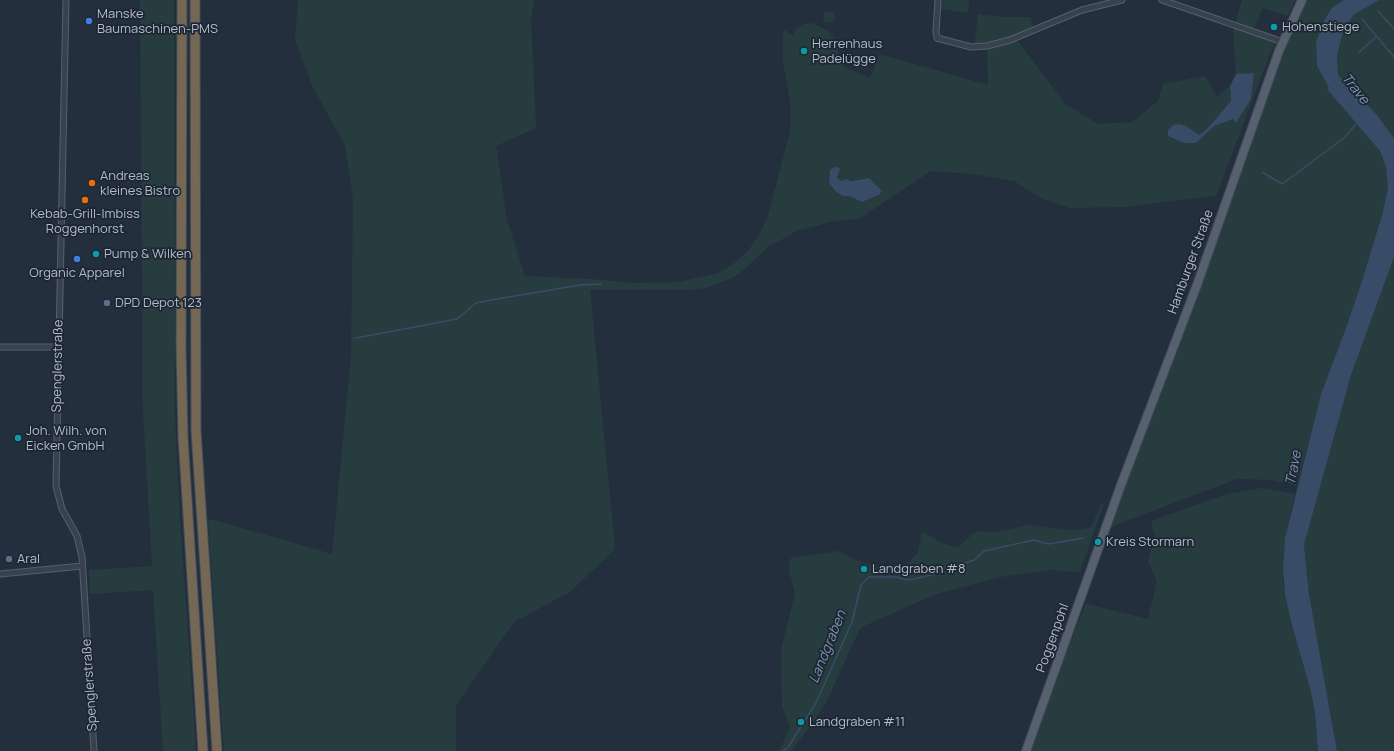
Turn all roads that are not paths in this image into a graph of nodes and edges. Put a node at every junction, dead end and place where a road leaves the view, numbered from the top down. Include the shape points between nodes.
1 (66, 0) edge
2 (182, 0) edge
3 (195, 0) edge
4 (938, 0) edge
5 (1122, 0) edge
6 (1162, 0) edge
7 (1302, 0) edge
8 (1283, 42) junction
9 (0, 347) edge
10 (59, 347) junction
11 (1104, 532) joint
12 (82, 566) junction
13 (0, 574) edge
14 (94, 751) edge
15 (203, 751) edge
16 (217, 751) edge
17 (1026, 751) edge

1 - 10 street, Spenglerstraße
2 - 15 highway via 183,437
3 - 16 highway via 196,431
4 - 5 street via 937,38 971,47 1010,40 1082,10
6 - 8 street
7 - 8 main road, Hamburger Straße
8 - 11 main road, Hamburger Straße
9 - 10 street
10 - 12 street, Spenglerstraße via 56,486 62,509 77,536
11 - 17 main road, Poggenpohl
12 - 13 street
12 - 14 street, Spenglerstraße

